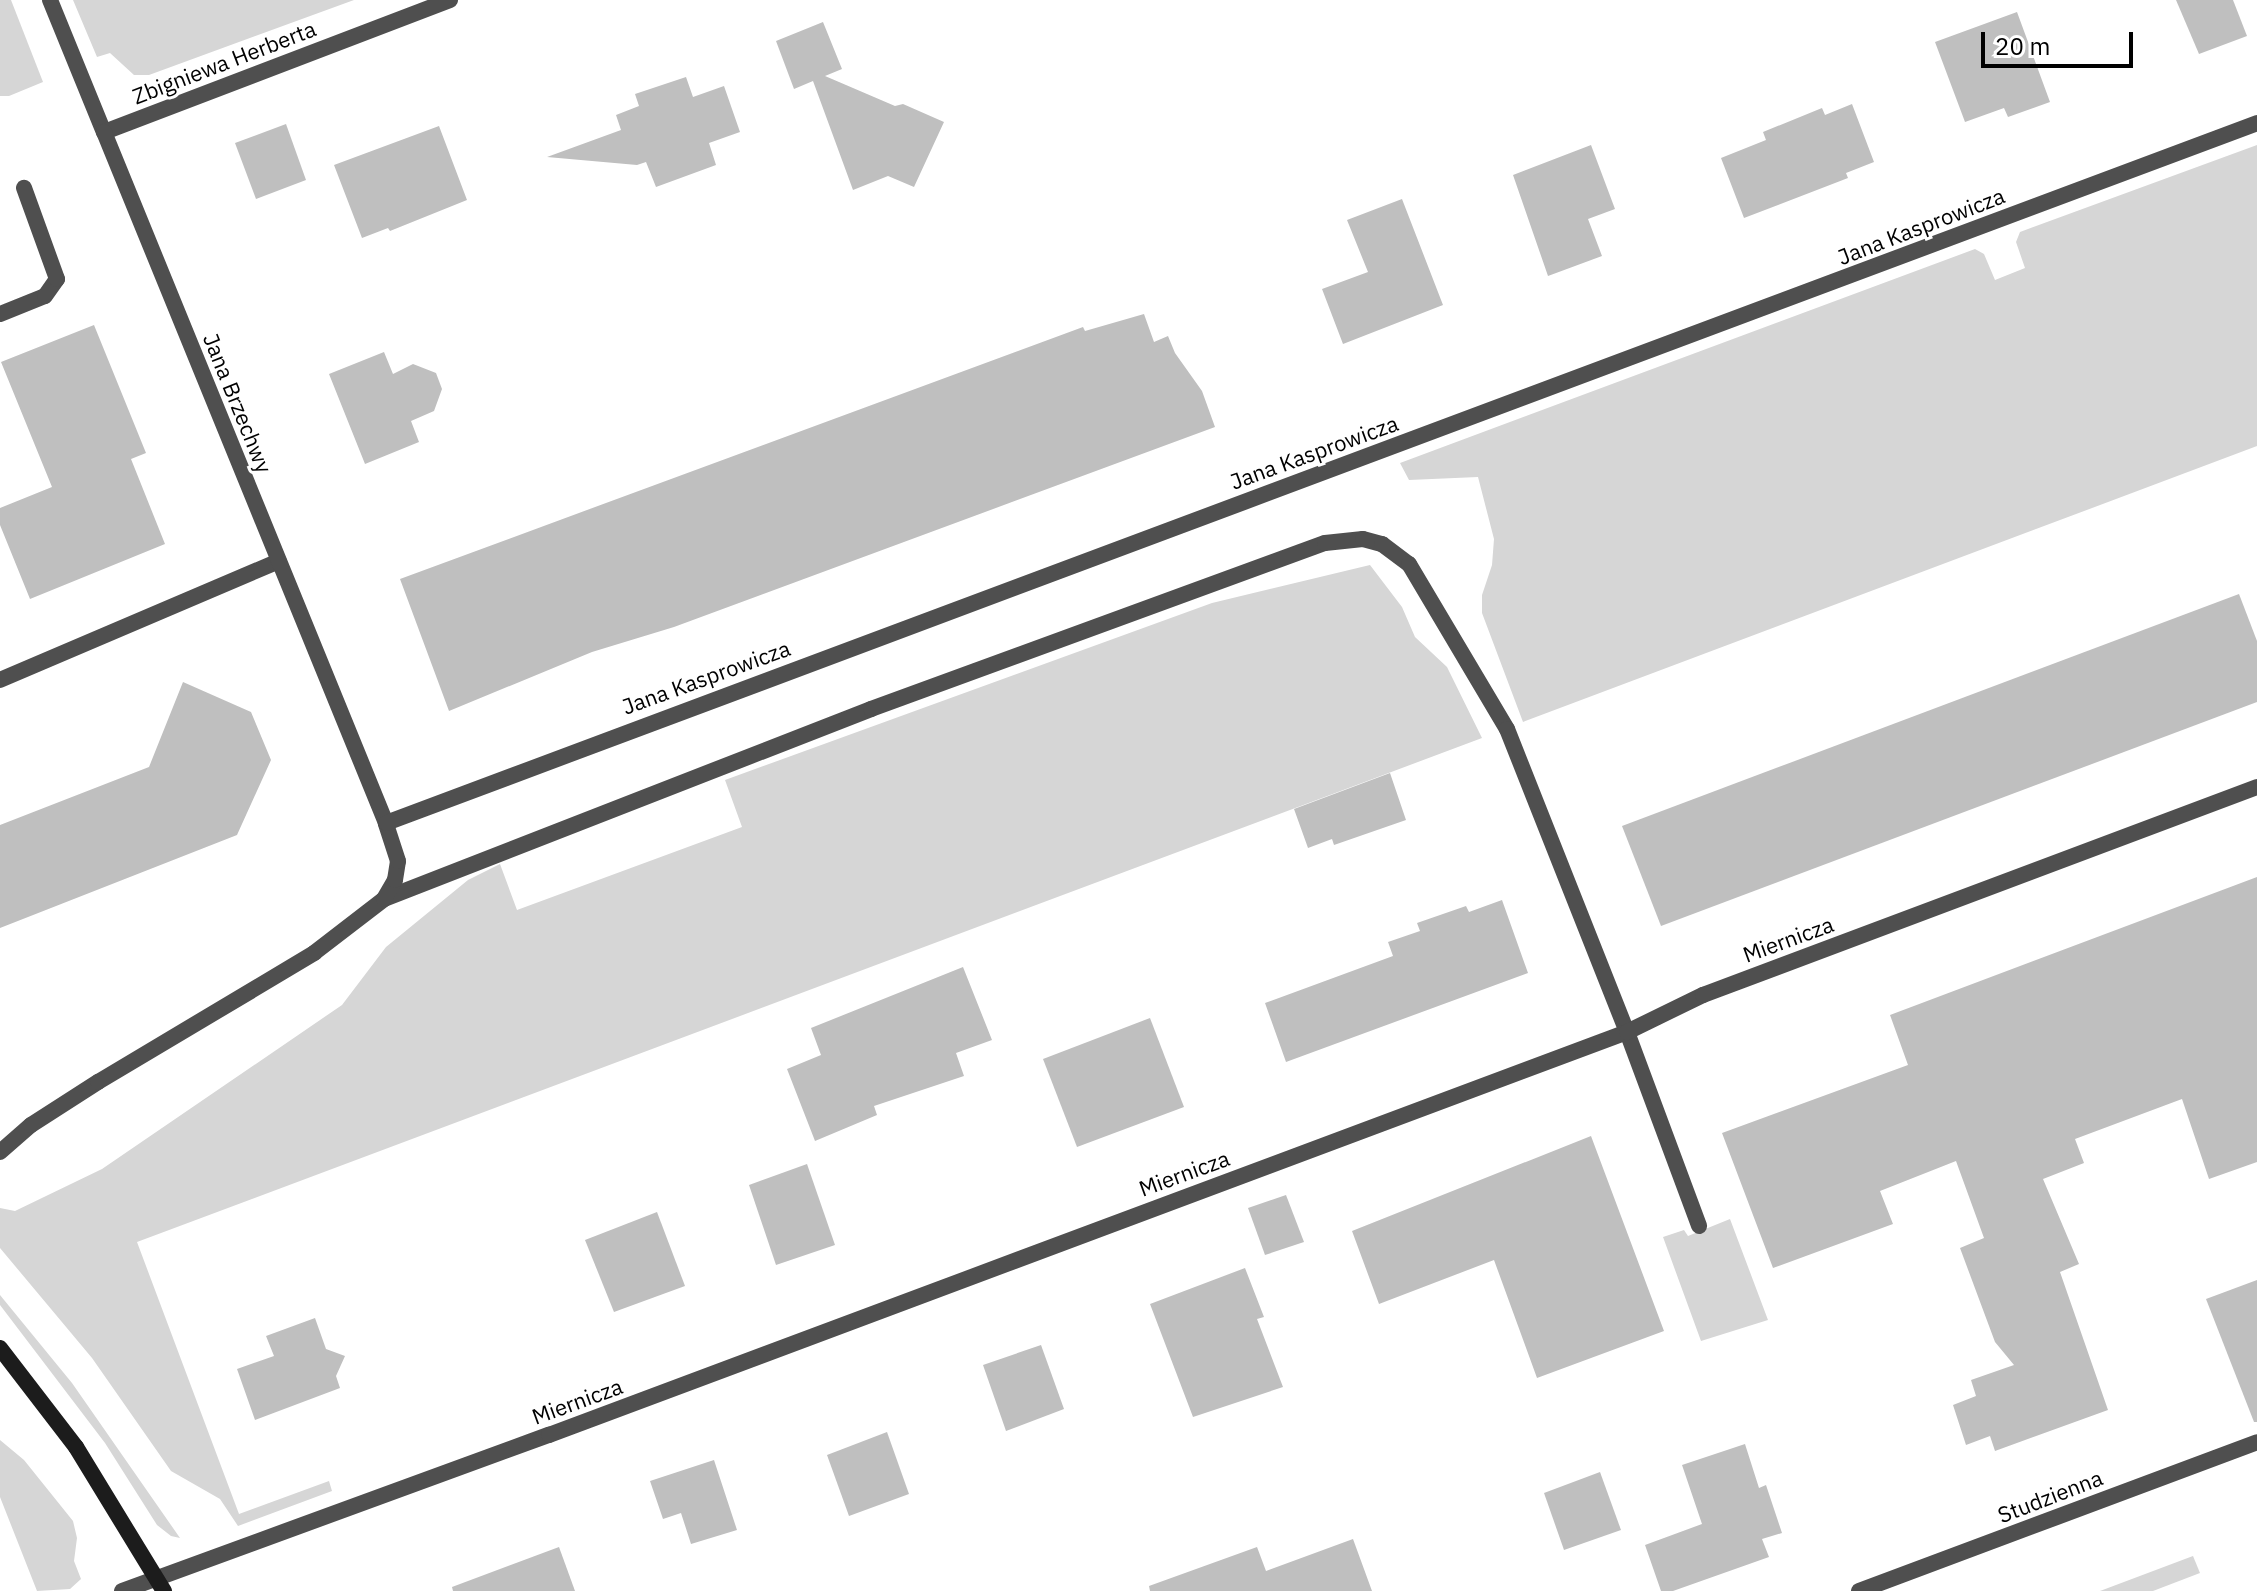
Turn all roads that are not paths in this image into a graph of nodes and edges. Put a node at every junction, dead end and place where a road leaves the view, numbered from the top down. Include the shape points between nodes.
1 (50, 0) edge
2 (450, 0) edge
3 (2257, 123) edge
4 (104, 132) junction
5 (24, 188) dead end
6 (0, 314) edge
7 (279, 561) junction
8 (0, 680) edge
9 (2257, 787) edge
10 (386, 823) junction
11 (384, 899) junction
12 (1627, 1032) junction
13 (0, 1152) edge
14 (1699, 1226) dead end
15 (0, 1348) edge
16 (2257, 1442) edge
17 (161, 1585) edge
18 (122, 1591) edge
19 (1859, 1591) edge

1 - 4 street, Jana Brzechwy
2 - 4 street, Zbigniewa Herberta
3 - 10 street, Jana Kasprowicza
4 - 7 street, Jana Brzechwy
5 - 6 street via 57,279 45,296
7 - 8 street
7 - 10 street, Jana Brzechwy
9 - 12 street, Miernicza via 1703,995
10 - 11 street, Jana Brzechwy via 398,861
11 - 12 street via 871,709 1325,543 1363,539 1382,544 1409,564 1507,729
11 - 13 street via 314,953 98,1082
12 - 14 street
12 - 17 street, Miernicza
15 - 17 street via 76,1447
16 - 19 street, Studzienna
17 - 18 street, Miernicza

